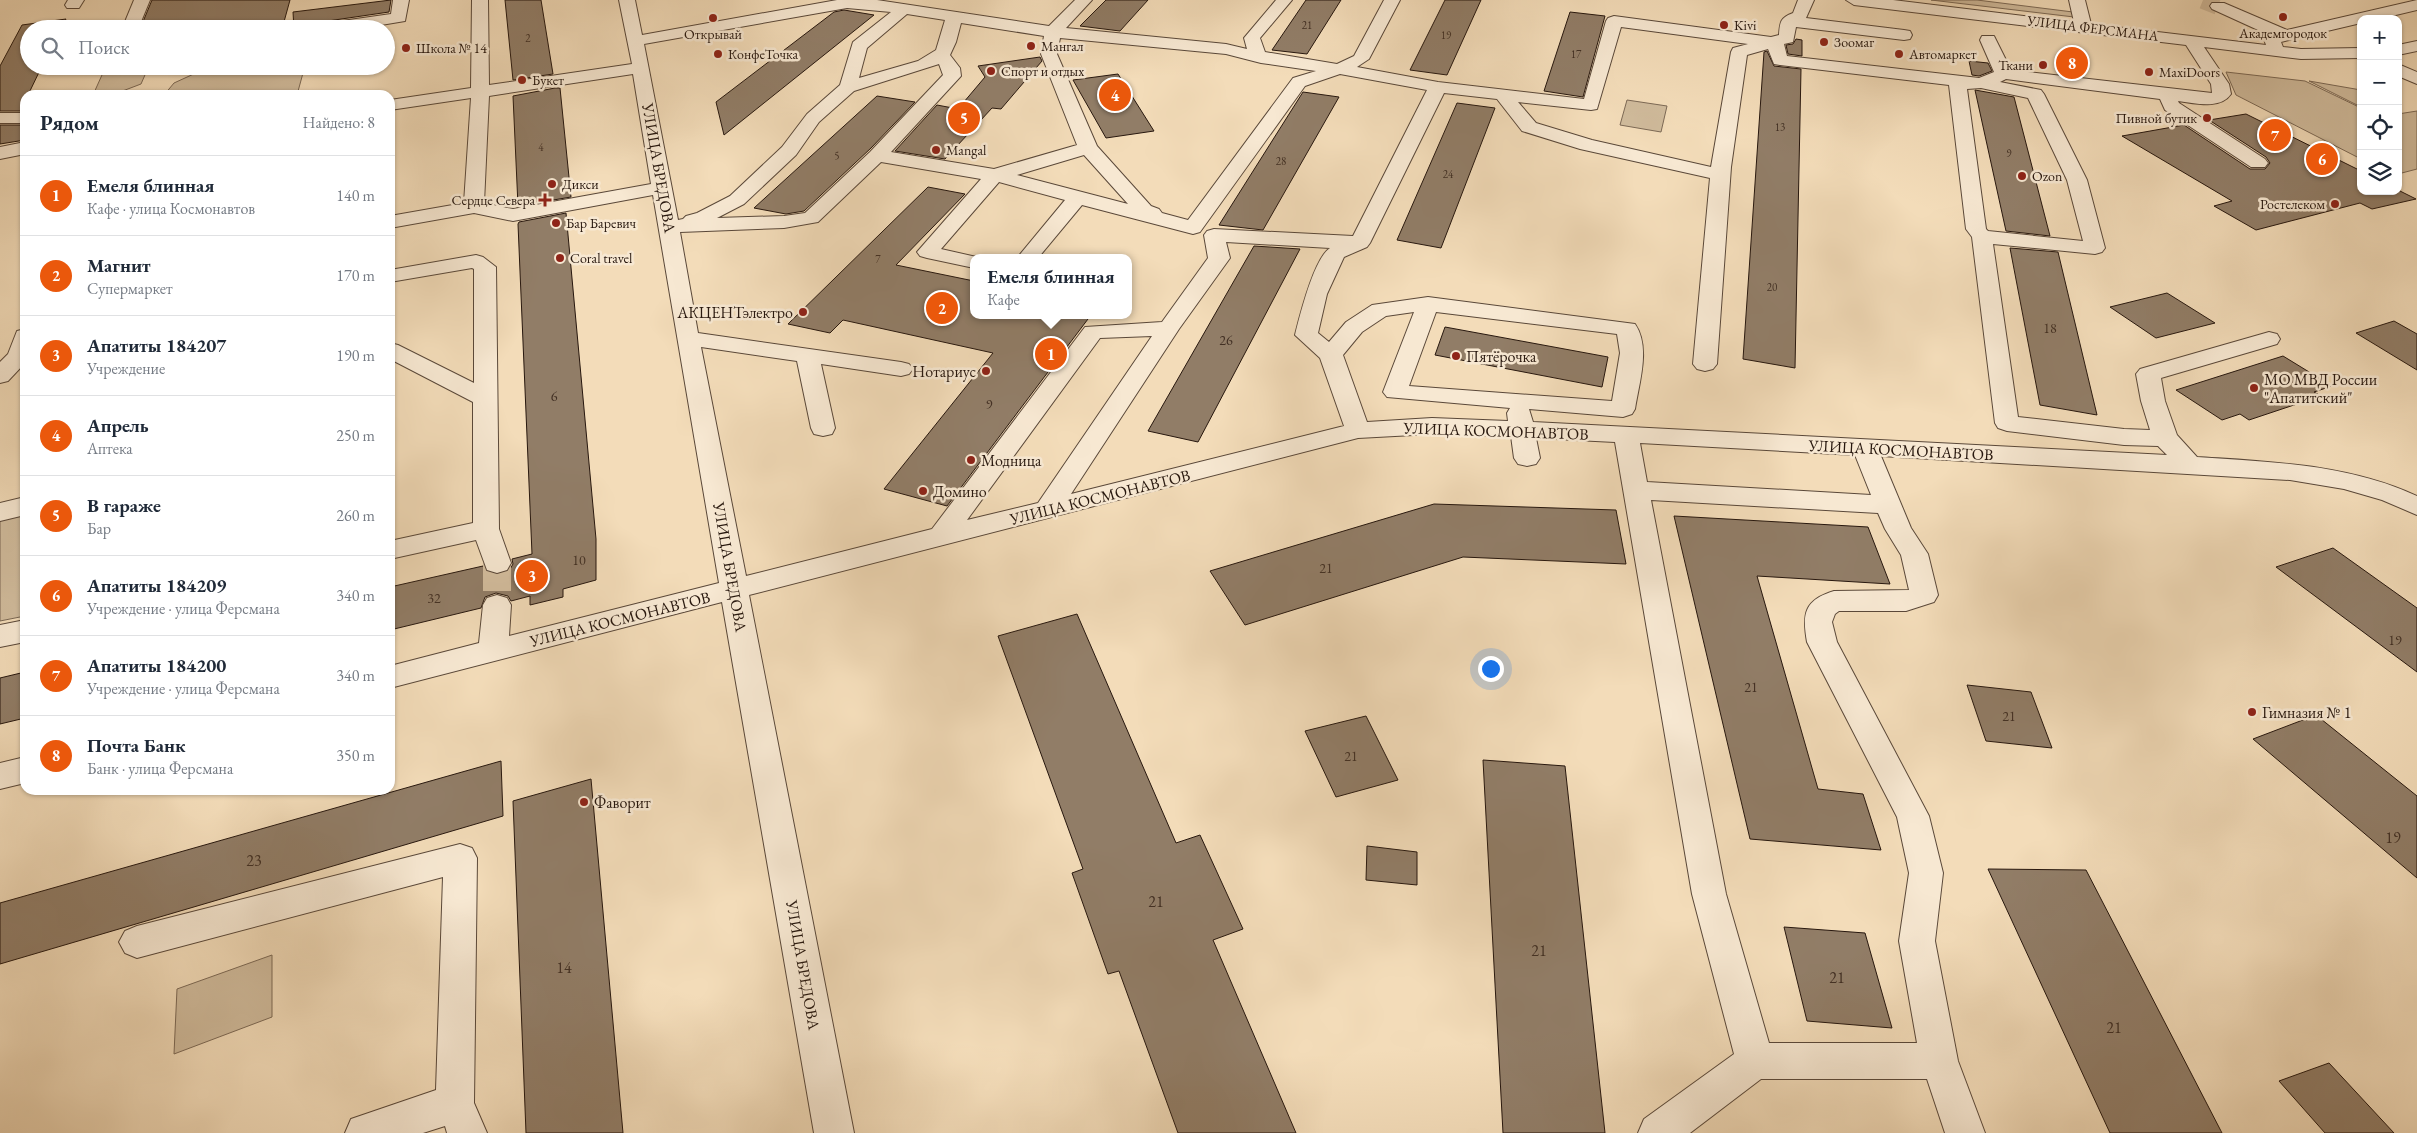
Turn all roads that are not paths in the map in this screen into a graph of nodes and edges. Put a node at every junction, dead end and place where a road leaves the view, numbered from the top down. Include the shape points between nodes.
1 (142, 0) edge
2 (401, 0) edge
3 (480, 0) edge
4 (627, 0) edge
5 (757, 0) edge
6 (1084, 0) edge
7 (1284, 0) edge
8 (1392, 0) edge
9 (1806, 0) edge
10 (1854, 0) edge
11 (2077, 0) edge
12 (876, 2) edge
13 (2417, 5) edge
14 (2218, 6) tunnel mouth
15 (903, 10) junction
16 (948, 10) edge
17 (134, 20) edge
18 (384, 20) edge
19 (764, 20) junction
20 (1788, 21) junction
21 (2084, 28) junction
22 (1053, 32) junction
23 (1904, 35) dead end
24 (2286, 36) junction
25 (1988, 40) dead end
26 (2191, 40) junction
27 (636, 41) junction
28 (1775, 42) junction
29 (2417, 46) edge
30 (2402, 49) edge
31 (2276, 51) junction
32 (2357, 53) edge
33 (2302, 54) junction
34 (941, 55) junction
35 (1261, 58) junction
36 (2357, 67) edge
37 (641, 68) junction
38 (1339, 69) junction
39 (2402, 71) edge
40 (2004, 74) junction
41 (2402, 78) edge
42 (2417, 80) edge
43 (1980, 83) junction
44 (848, 87) junction
45 (1438, 87) junction
46 (480, 93) junction
47 (1502, 94) junction
48 (2167, 95) junction
49 (395, 104) edge
50 (0, 118) edge
51 (20, 118) edge
52 (1088, 148) junction
53 (20, 149) edge
54 (0, 153) edge
55 (877, 156) junction
56 (2258, 163) dead end
57 (1720, 174) junction
58 (995, 175) junction
59 (662, 188) junction
60 (1078, 196) junction
61 (474, 207) junction
62 (395, 221) edge
63 (669, 226) junction
64 (1193, 228) junction
65 (1214, 235) junction
66 (1982, 237) junction
67 (1360, 244) junction
68 (1030, 254) edge
69 (970, 261) edge
70 (395, 275) edge
71 (1428, 304) junction
72 (1170, 328) junction
73 (688, 338) junction
74 (2270, 339) dead end
75 (20, 353) edge
76 (395, 353) edge
77 (1331, 355) junction
78 (808, 356) junction
79 (1705, 364) dead end
80 (901, 369) dead end
81 (0, 376) edge
82 (486, 399) junction
83 (1517, 402) junction
84 (823, 428) dead end
85 (1358, 430) junction
86 (1521, 430) junction
87 (1626, 435) junction
88 (2165, 438) junction
89 (1865, 449) junction
90 (1527, 458) dead end
91 (2190, 465) junction
92 (1636, 490) junction
93 (1888, 505) junction
94 (2417, 506) edge
95 (20, 507) edge
96 (1047, 510) junction
97 (0, 512) edge
98 (486, 529) junction
99 (940, 538) junction
100 (395, 549) edge
101 (497, 562) tunnel mouth
102 (734, 590) junction
103 (496, 605) tunnel mouth
104 (20, 632) edge
105 (0, 636) edge
106 (493, 651) junction
107 (395, 676) edge
108 (20, 771) edge
109 (0, 776) edge
110 (137, 942) dead end
111 (1756, 1061) junction
112 (1938, 1061) junction
113 (461, 1118) edge
114 (365, 1133) edge
115 (834, 1133) edge
116 (1658, 1133) edge
117 (1965, 1133) edge

1 - 17 street
2 - 18 street via 398,18
3 - 46 street
4 - 27 street, УЛИЦА БРЕДОВА
5 - 19 street
6 - 22 street
7 - 35 street via 1252,38
8 - 38 street via 1361,59
9 - 20 street via 1800,16
10 - 21 street, УЛИЦА ФЕРСМАНА
11 - 21 street
12 - 15 street
12 - 19 street via 847,3
13 - 24 street
14 - 24 street
15 - 16 street
15 - 44 street via 859,46
16 - 22 street
16 - 34 street via 949,37
19 - 27 street
20 - 23 street
20 - 28 street via 1787,38
21 - 26 street, УЛИЦА ФЕРСМАНА
22 - 35 street via 1226,49
22 - 52 street via 1049,54
24 - 31 street via 2272,39
25 - 40 street
26 - 31 street, УЛИЦА ФЕРСМАНА
26 - 48 street via 2220,84 2222,94 2216,99
27 - 37 street, УЛИЦА БРЕДОВА
28 - 43 street via 1780,60
28 - 47 street via 1614,22 1591,105
28 - 57 street via 1739,52
29 - 30 street
31 - 33 street, УЛИЦА ФЕРСМАНА
32 - 33 street, УЛИЦА ФЕРСМАНА
33 - 36 street, УЛИЦА ФЕРСМАНА
34 - 44 street via 914,68
34 - 55 street via 951,68 952,76
35 - 38 street
37 - 46 street
37 - 59 street, УЛИЦА БРЕДОВА
38 - 45 street
38 - 64 street via 1299,82
39 - 42 street
40 - 43 street
40 - 48 street
41 - 42 street
43 - 66 street via 1958,84 1976,229
43 - 66 street via 2035,94 2077,180 2095,248
44 - 63 street via 813,118 789,151 737,200 704,217
45 - 47 street
45 - 67 street
46 - 49 street
46 - 61 street
47 - 57 street via 1529,126 1587,145
48 - 56 street via 2171,106
50 - 51 street
52 - 58 street
52 - 64 street via 1144,210
53 - 54 street
55 - 58 street
55 - 63 street via 811,218
57 - 79 street
58 - 60 street
58 - 69 street via 927,252
59 - 61 street via 513,215
59 - 63 street, УЛИЦА БРЕДОВА
60 - 64 street
60 - 68 street
61 - 62 street
63 - 73 street, УЛИЦА БРЕДОВА
64 - 65 street
65 - 67 street
65 - 72 street via 1219,258
66 - 88 street via 2007,423
67 - 77 street via 1335,253 1316,294 1306,335
70 - 82 street via 476,261 485,267
71 - 77 street via 1380,310 1354,327
71 - 83 street via 1395,392
71 - 83 street via 1627,329 1632,353 1623,409
72 - 96 street
72 - 99 street via 1093,332
73 - 78 street
73 - 102 street, УЛИЦА БРЕДОВА
74 - 88 street via 2148,374
75 - 81 street
76 - 82 street
77 - 85 street
78 - 80 street
78 - 84 street
82 - 98 street
83 - 86 street
85 - 86 street, УЛИЦА КОСМОНАВТОВ via 1432,426
85 - 96 street, УЛИЦА КОСМОНАВТОВ
86 - 87 street, УЛИЦА КОСМОНАВТОВ
86 - 90 street
87 - 89 street, УЛИЦА КОСМОНАВТОВ
87 - 92 street
88 - 91 street
89 - 91 street, УЛИЦА КОСМОНАВТОВ
89 - 93 street
91 - 94 street, УЛИЦА КОСМОНАВТОВ via 2290,472 2345,481 2391,494
92 - 93 street
92 - 111 street via 1709,894
93 - 112 street via 1914,554 1924,594 1906,601 1834,601 1822,608 1818,622 1822,642 1914,816 1926,873 1916,941
95 - 97 street
96 - 99 street, УЛИЦА КОСМОНАВТОВ
98 - 100 street
98 - 101 street
99 - 102 street, УЛИЦА КОСМОНАВТОВ
102 - 106 street, УЛИЦА КОСМОНАВТОВ
102 - 115 street, УЛИЦА БРЕДОВА
103 - 106 street
104 - 105 street
106 - 107 street, УЛИЦА КОСМОНАВТОВ
108 - 109 street
110 - 113 street via 460,858
111 - 112 street
111 - 116 street
112 - 117 street
113 - 114 street

